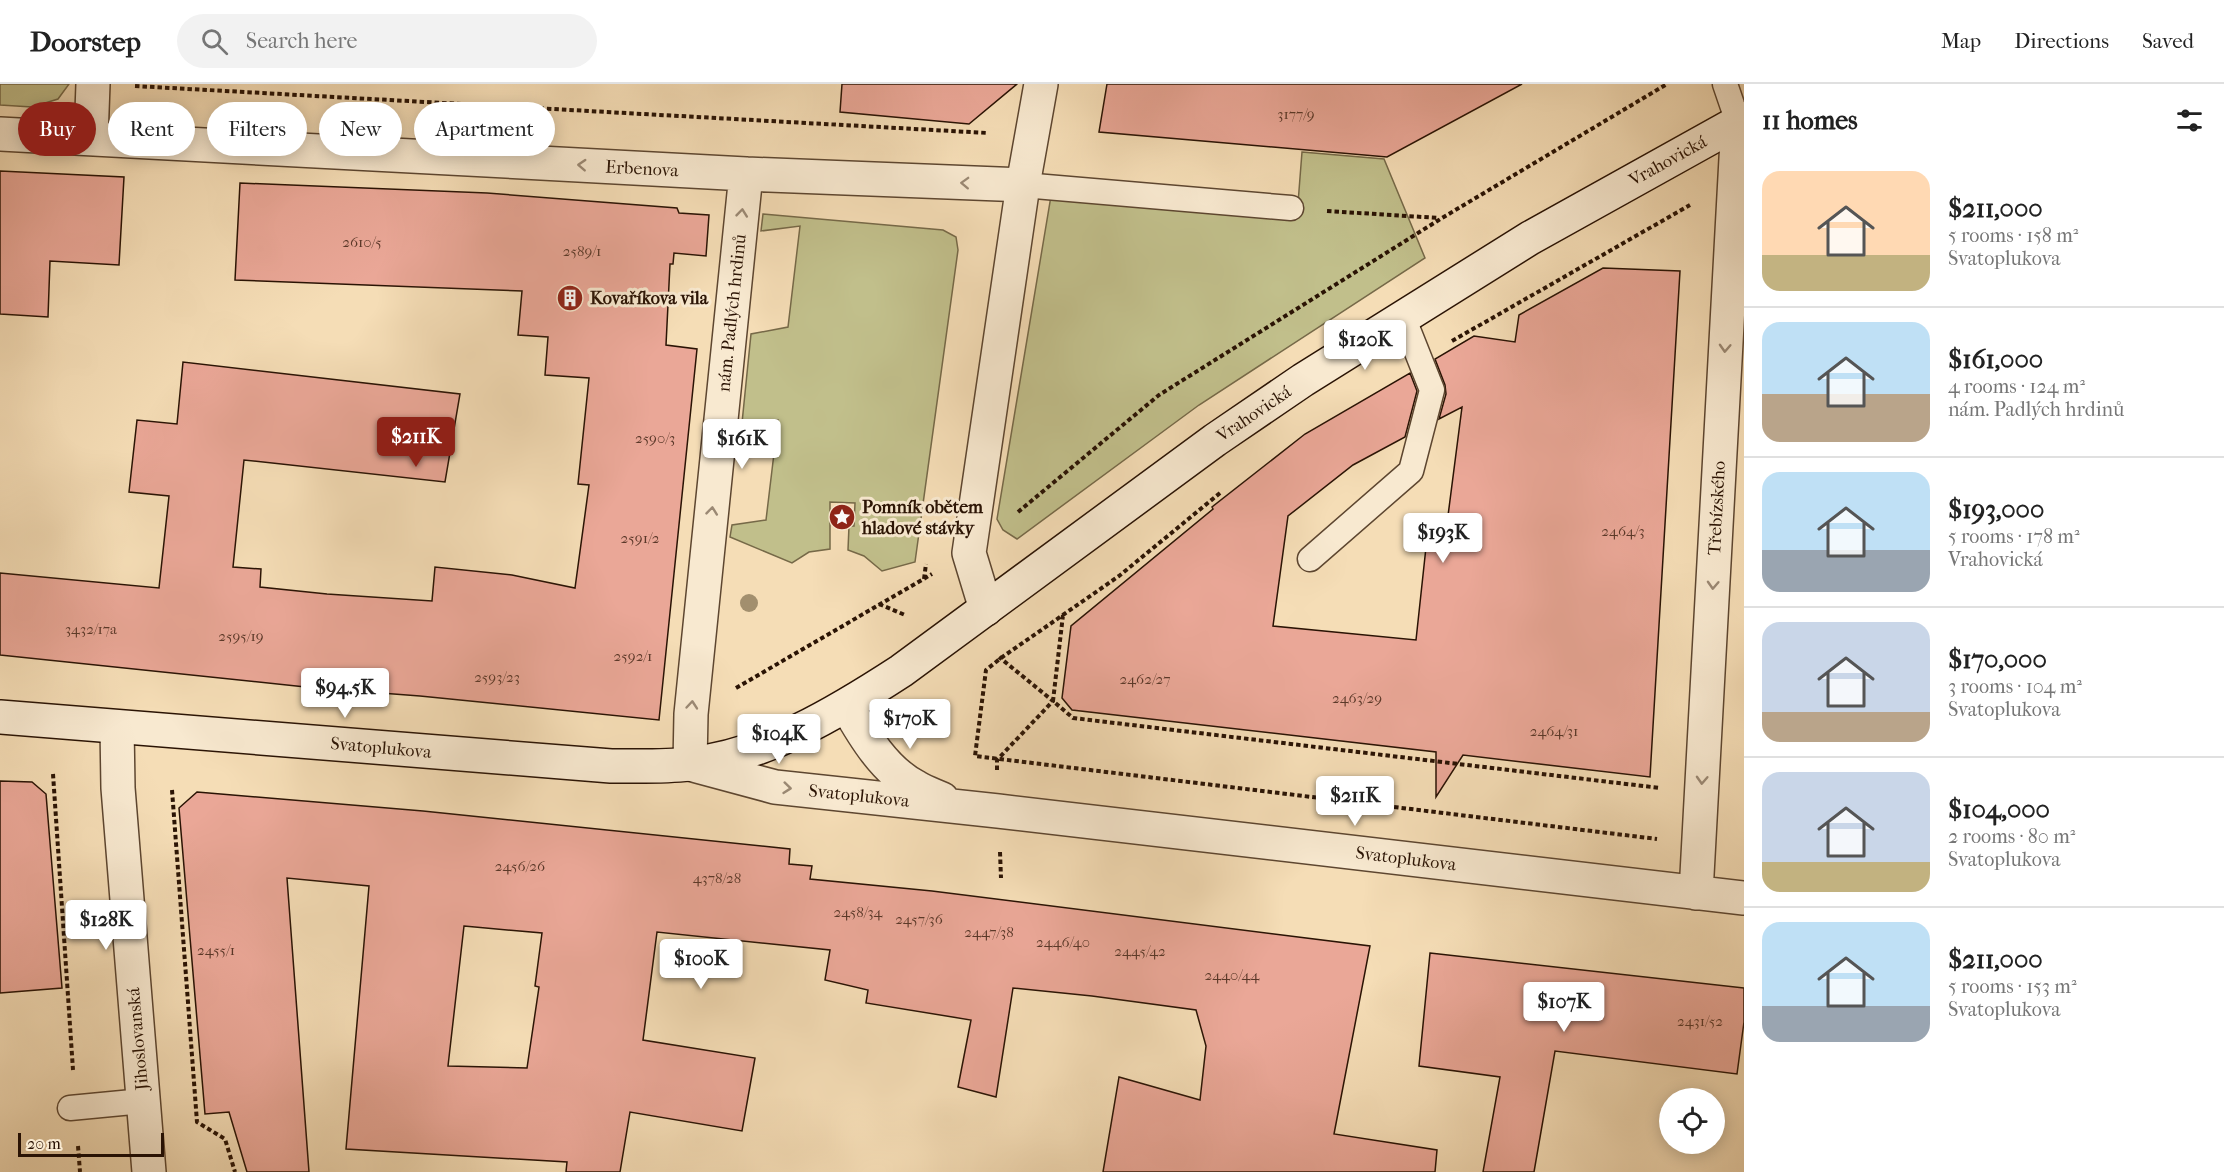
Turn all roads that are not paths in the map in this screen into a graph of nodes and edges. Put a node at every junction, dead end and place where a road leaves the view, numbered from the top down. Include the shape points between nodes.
1 (93, 84) edge
2 (1041, 84) edge
3 (1725, 84) edge
4 (92, 102) edge
5 (1741, 121) edge
6 (0, 134) edge
7 (18, 135) edge
8 (96, 139) edge
9 (746, 174) junction
10 (1023, 185) junction
11 (1291, 208) road end
12 (1403, 317) junction
13 (1310, 559) dead end
14 (986, 609) junction
15 (847, 706) junction
16 (0, 717) edge
17 (117, 727) junction
18 (690, 764) junction
19 (960, 807) junction
20 (1696, 893) junction
21 (1744, 898) edge
22 (143, 1101) junction
23 (73, 1108) road end
24 (149, 1172) edge

1 - 4 street
2 - 10 street
3 - 5 lane
5 - 12 street, Vrahovická via 1530,238
5 -> 20 street, Třebízského via 1734,179
6 - 7 street, Erbenova
9 -> 8 street, Erbenova
10 -> 9 street
18 -> 9 street, nám. Padlých hrdinů
10 - 11 lane
10 - 14 street via 969,553
12 - 13 lane via 1432,390 1411,471
12 - 14 street, Vrahovická via 1215,440
14 - 15 street, Vrahovická
15 - 18 street, Svatoplukova via 814,724 732,756
15 - 19 street, Svatoplukova via 863,734 889,765 914,786
16 - 17 street, Svatoplukova
17 - 18 street, Svatoplukova via 611,766
17 - 22 street, Jihoslovanská via 118,788
18 -> 19 street, Svatoplukova via 775,787
19 - 20 street, Svatoplukova
20 - 21 street, Svatoplukova
22 - 23 lane
22 - 24 street, Jihoslovanská

